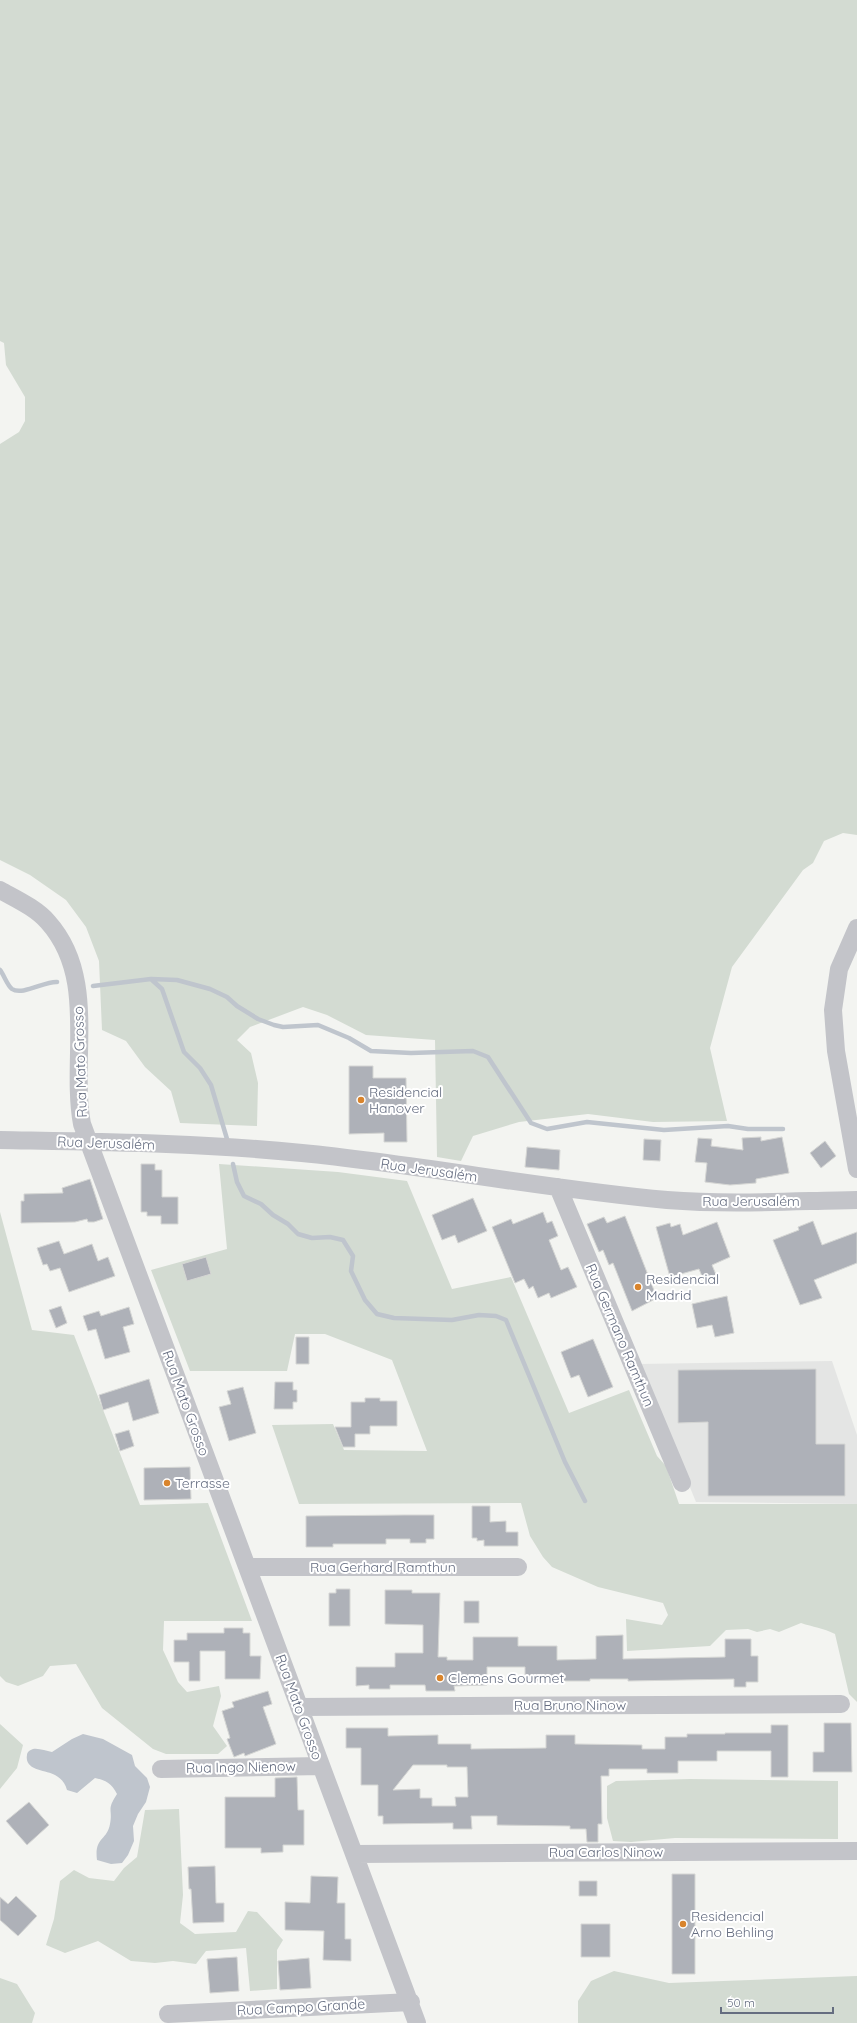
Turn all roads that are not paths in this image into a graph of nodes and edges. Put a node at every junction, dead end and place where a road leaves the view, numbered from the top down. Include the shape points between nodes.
1 (0, 890) edge
2 (857, 928) edge
3 (0, 1140) edge
4 (89, 1142) junction
5 (857, 1169) edge
6 (558, 1187) junction
7 (857, 1200) edge
8 (682, 1483) dead end
9 (247, 1567) junction
10 (518, 1567) dead end
11 (841, 1704) dead end
12 (299, 1707) junction
13 (321, 1766) junction
14 (161, 1769) dead end
15 (857, 1851) edge
16 (355, 1854) junction
17 (411, 2002) junction
18 (168, 2014) dead end
19 (417, 2023) edge

1 - 4 street, Rua Mato Grosso via 47,921 62,940 72,960 79,1024 79,1109
2 - 5 street via 839,969 832,1010 836,1051
3 - 4 street, Rua Jerusalém
4 - 6 street, Rua Jerusalém via 302,1153
4 - 9 street, Rua Mato Grosso
6 - 7 street, Rua Jerusalém via 703,1202
6 - 8 street, Rua Germano Ramthun
9 - 10 street, Rua Gerhard Ramthun
9 - 12 street, Rua Mato Grosso
11 - 12 street, Rua Bruno Ninow
12 - 13 street, Rua Mato Grosso
13 - 14 street, Rua Ingo Nienow
13 - 16 street, Rua Mato Grosso
15 - 16 street, Rua Carlos Ninow
16 - 17 street, Rua Mato Grosso
17 - 18 street, Rua Campo Grande
17 - 19 street, Rua Mato Grosso

